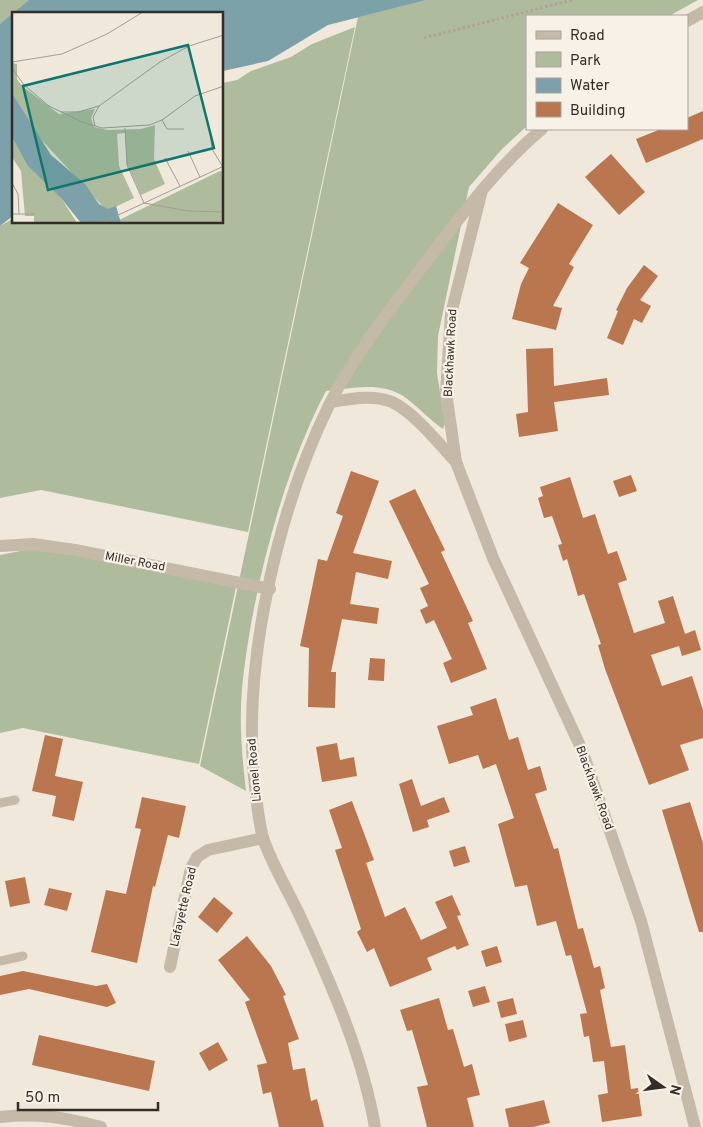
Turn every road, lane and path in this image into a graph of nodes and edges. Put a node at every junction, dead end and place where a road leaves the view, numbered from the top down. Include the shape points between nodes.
1 (572, 0) edge
2 (703, 12) edge
3 (688, 20) edge
4 (424, 38) dead end
5 (541, 130) edge
6 (483, 188) junction
7 (331, 402) junction
8 (456, 462) junction
9 (0, 546) edge
10 (270, 589) junction
11 (15, 800) dead end
12 (0, 803) edge
13 (264, 838) junction
14 (24, 956) dead end
15 (0, 961) edge
16 (170, 967) dead end
17 (0, 1117) edge
18 (101, 1127) edge
19 (375, 1127) edge
20 (695, 1127) edge

1 - 4 path
2 - 3 street
5 - 6 street, Lionel Road
6 - 7 street, Lionel Road via 377,325
6 - 8 street, Blackhawk Road via 451,314 446,392
7 - 8 street, Blackhawk Road via 361,398 391,402 418,422
7 - 10 street, Lionel Road via 310,446 289,511
8 - 20 street, Blackhawk Road via 493,558 582,750 641,921
9 - 10 street, Miller Road via 33,544 75,550
10 - 13 street, Lionel Road via 253,676 251,714 255,794
11 - 12 lane
13 - 16 street, Lafayette Road via 220,846 197,858 191,868
13 - 19 street, Lionel Road via 357,1050
14 - 15 lane
17 - 18 street via 32,1114 63,1117

